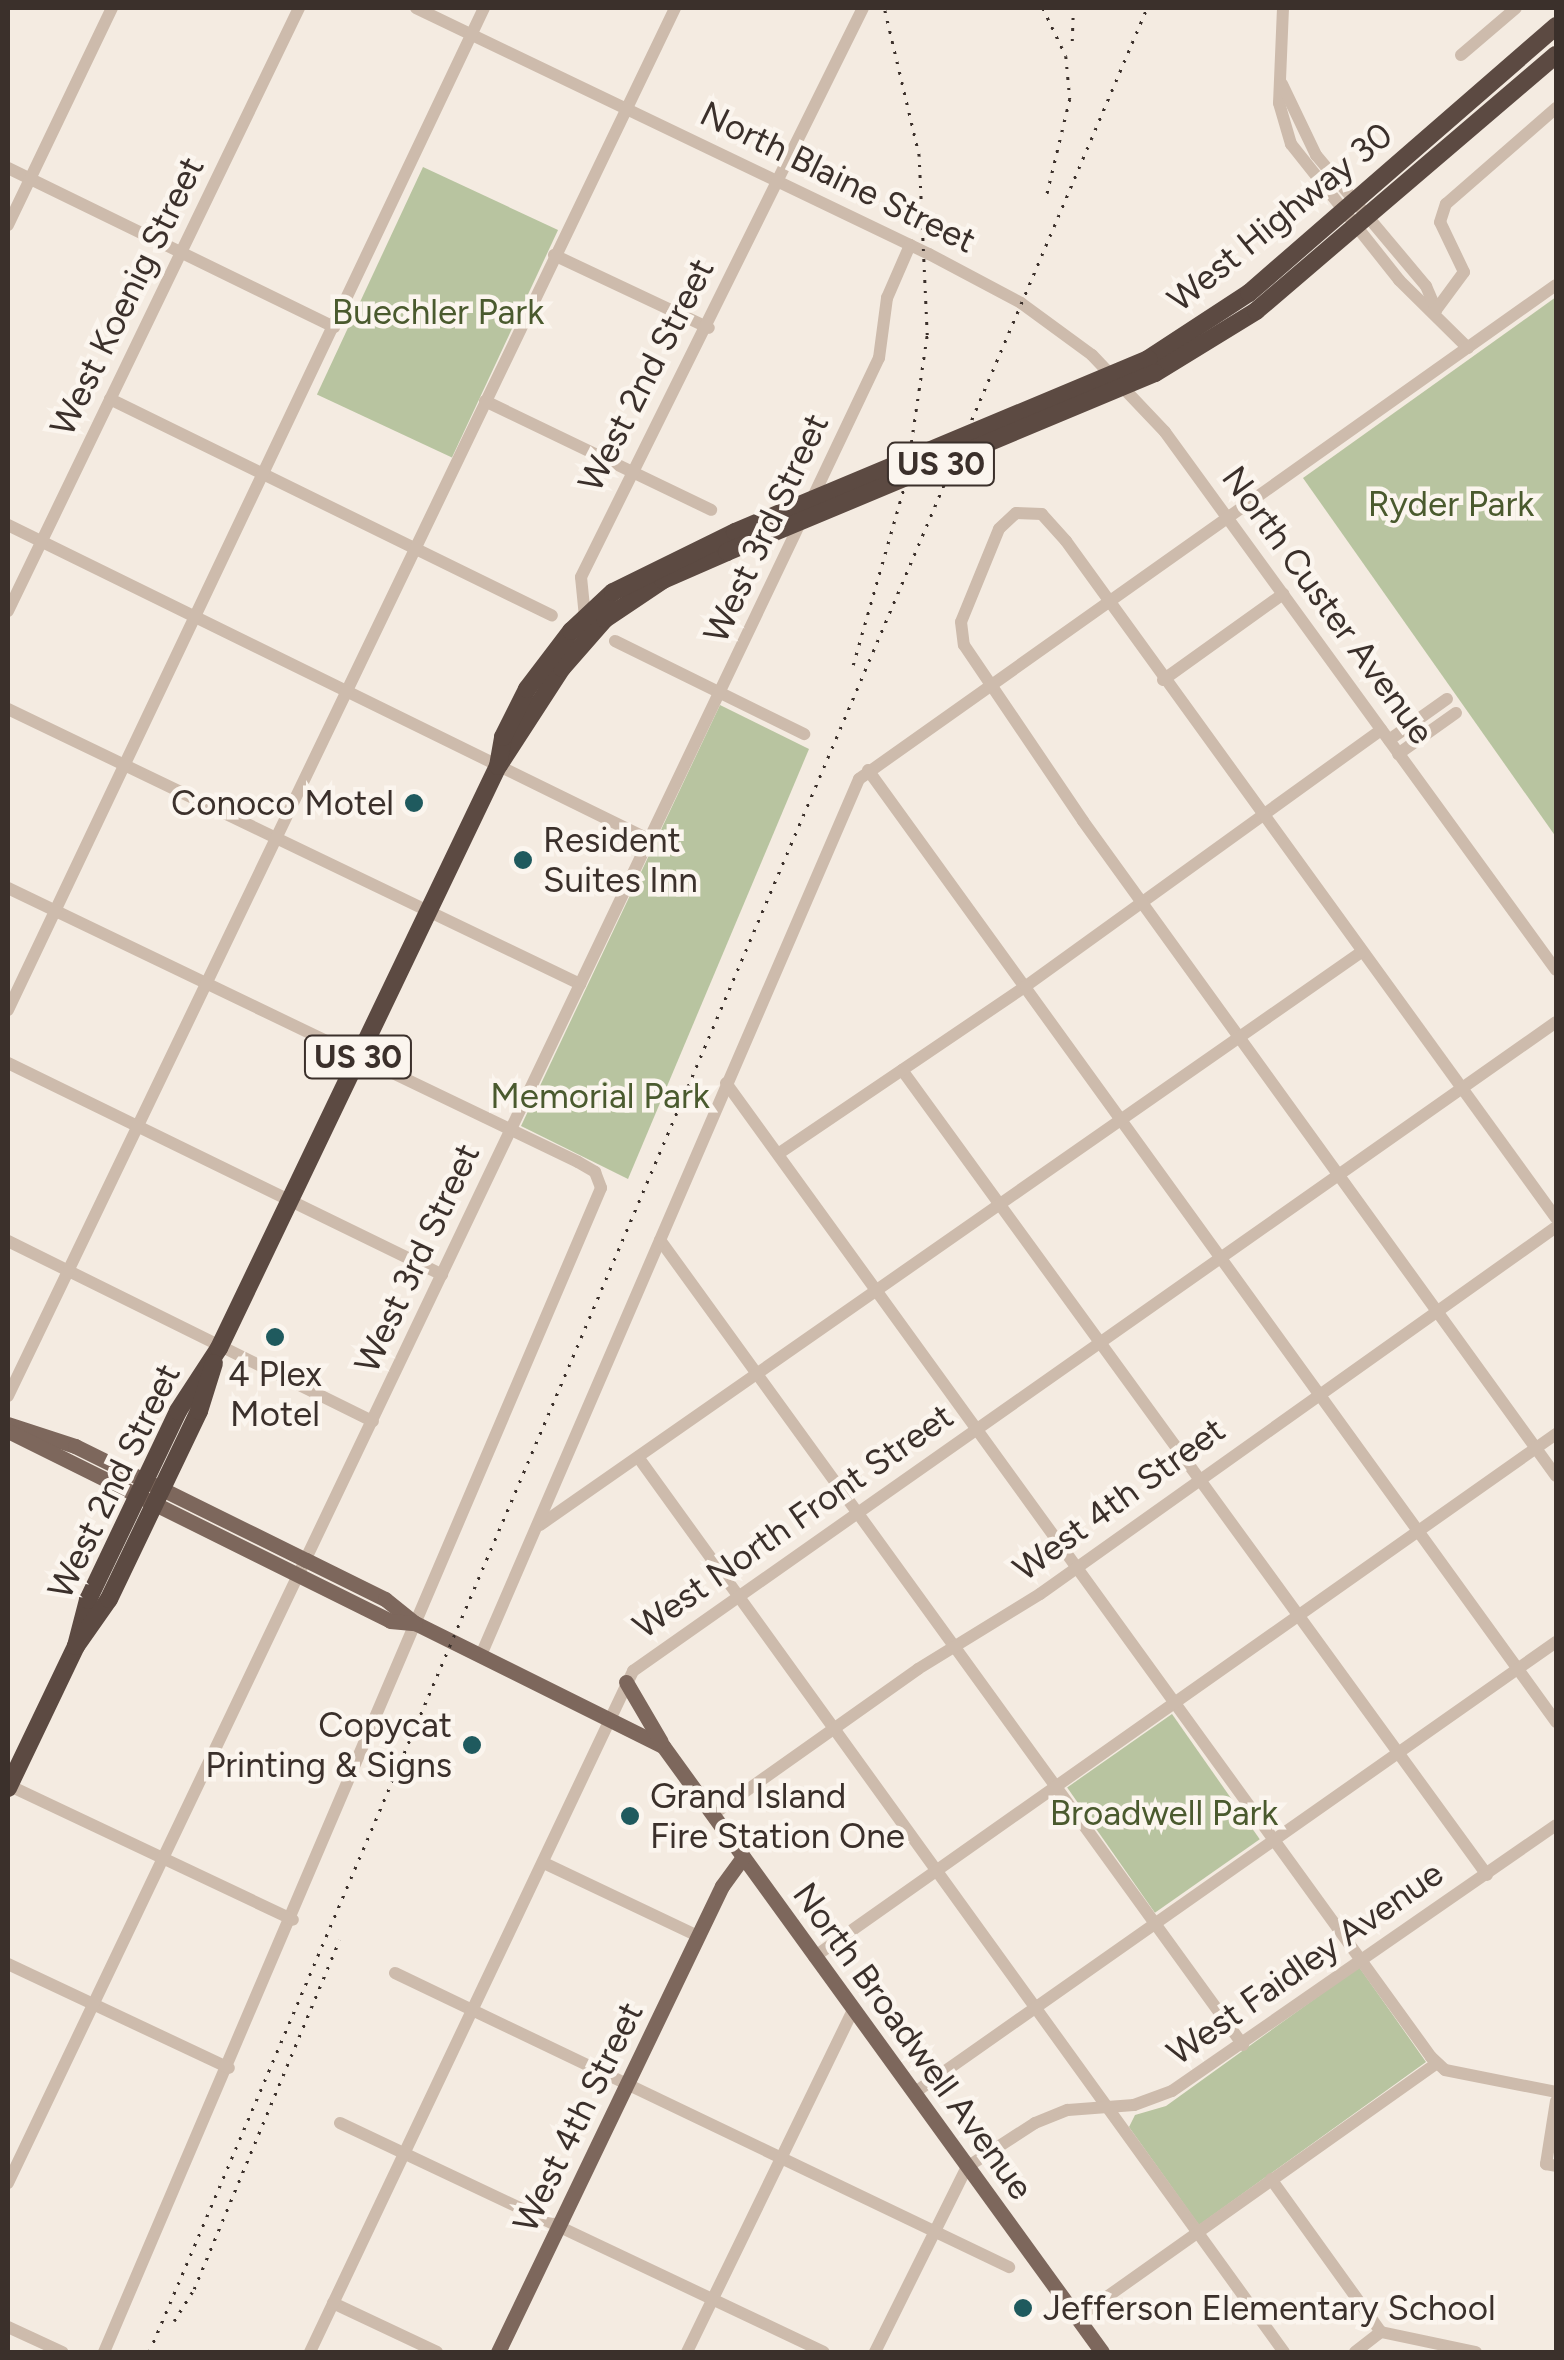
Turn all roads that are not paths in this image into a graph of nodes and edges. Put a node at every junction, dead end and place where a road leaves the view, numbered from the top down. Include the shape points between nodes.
1 (112, 8) edge
2 (299, 8) edge
3 (416, 8) edge
4 (484, 8) edge
5 (674, 8) edge
6 (863, 8) edge
7 (1283, 8) edge
8 (1516, 8) edge
9 (1556, 26) edge
10 (472, 34) junction
11 (1461, 55) dead end
12 (1556, 55) edge
13 (627, 108) junction
14 (1556, 108) edge
15 (8, 168) edge
16 (30, 178) junction
17 (780, 182) junction
18 (1348, 207) junction
19 (1362, 223) junction
20 (8, 225) edge
21 (910, 245) junction
22 (183, 251) junction
23 (554, 255) junction
24 (1556, 285) edge
25 (1021, 303) joint
26 (1436, 310) junction
27 (334, 328) junction
28 (709, 328) junction
29 (1468, 348) junction
30 (1151, 366) junction
31 (110, 399) junction
32 (485, 401) junction
33 (264, 474) junction
34 (635, 474) junction
35 (711, 510) dead end
36 (1228, 518) junction
37 (8, 526) edge
38 (40, 540) junction
39 (416, 546) junction
40 (1283, 594) junction
41 (1108, 602) junction
42 (8, 611) edge
43 (197, 614) junction
44 (552, 616) dead end
45 (589, 624) junction
46 (615, 641) dead end
47 (1164, 680) junction
48 (988, 684) junction
49 (346, 691) junction
50 (722, 694) junction
51 (1446, 699) dead end
52 (8, 710) edge
53 (1456, 712) dead end
54 (804, 734) dead end
55 (1385, 735) junction
56 (1398, 754) junction
57 (125, 765) junction
58 (498, 766) junction
59 (868, 770) junction
60 (1261, 816) junction
61 (275, 836) junction
62 (650, 840) junction
63 (8, 888) edge
64 (1142, 903) junction
65 (56, 910) junction
66 (427, 910) junction
67 (1360, 953) junction
68 (1556, 970) edge
69 (202, 984) junction
70 (580, 984) junction
71 (1026, 986) junction
72 (8, 1010) edge
73 (1556, 1022) edge
74 (1241, 1038) junction
75 (358, 1058) junction
76 (8, 1063) edge
77 (902, 1070) junction
78 (726, 1083) junction
79 (1461, 1089) junction
80 (1124, 1122) junction
81 (134, 1125) junction
82 (511, 1130) junction
83 (778, 1154) junction
84 (1338, 1175) junction
85 (289, 1202) junction
86 (1002, 1206) junction
87 (1556, 1218) edge
88 (1556, 1228) edge
89 (660, 1240) junction
90 (8, 1241) edge
91 (1221, 1258) junction
92 (66, 1270) junction
93 (442, 1275) junction
94 (878, 1292) junction
95 (1436, 1311) junction
96 (1102, 1342) junction
97 (218, 1348) junction
98 (758, 1375) junction
99 (1318, 1393) junction
100 (8, 1396) edge
101 (373, 1421) junction
102 (8, 1427) edge
103 (978, 1428) junction
104 (1556, 1434) edge
105 (1536, 1448) junction
106 (638, 1458) junction
107 (1556, 1476) edge
108 (1200, 1478) junction
109 (149, 1494) junction
110 (857, 1512) junction
111 (538, 1527) junction
112 (1418, 1531) junction
113 (306, 1560) junction
114 (1077, 1567) junction
115 (298, 1576) junction
116 (738, 1595) junction
117 (1300, 1615) junction
118 (415, 1623) junction
119 (1556, 1642) edge
120 (953, 1648) junction
121 (481, 1654) junction
122 (1518, 1668) junction
123 (626, 1682) junction
124 (1174, 1703) junction
125 (610, 1717) junction
126 (1556, 1722) edge
127 (834, 1728) junction
128 (663, 1746) junction
129 (1399, 1752) junction
130 (8, 1786) edge
131 (1055, 1788) junction
132 (712, 1815) junction
133 (1556, 1826) edge
134 (1273, 1841) junction
135 (742, 1857) junction
136 (161, 1860) junction
137 (544, 1863) junction
138 (935, 1872) junction
139 (1487, 1874) junction
140 (293, 1920) junction
141 (1154, 1924) junction
142 (698, 1936) junction
143 (814, 1957) junction
144 (1360, 1963) junction
145 (8, 1964) edge
146 (395, 1973) dead end
147 (91, 2004) junction
148 (1034, 2008) junction
149 (853, 2010) junction
150 (474, 2011) junction
151 (1242, 2045) junction
152 (1437, 2063) junction
153 (230, 2068) junction
154 (628, 2081) junction
155 (1556, 2092) edge
156 (914, 2094) junction
157 (1556, 2102) edge
158 (1107, 2107) junction
159 (340, 2123) dead end
160 (8, 2144) edge
161 (22, 2152) junction
162 (407, 2156) junction
163 (780, 2157) junction
164 (1551, 2165) edge
165 (967, 2167) junction
166 (1272, 2178) junction
167 (8, 2183) edge
168 (558, 2227) junction
169 (936, 2230) junction
170 (1198, 2230) junction
171 (1009, 2267) dead end
172 (712, 2300) junction
173 (333, 2303) junction
174 (1078, 2318) junction
175 (8, 2327) edge
176 (1381, 2332) junction
177 (62, 2352) edge
178 (104, 2352) edge
179 (310, 2352) edge
180 (437, 2352) edge
181 (498, 2352) edge
182 (687, 2352) edge
183 (824, 2352) edge
184 (875, 2352) edge
185 (1102, 2352) edge
186 (1284, 2352) edge
187 (1355, 2352) edge
188 (1476, 2352) edge

1 - 16 street
2 - 22 street, West Koenig Street
3 - 10 street, North Blaine Street
4 - 10 street
5 - 13 street
6 - 17 street, West 2nd Street
7 - 18 street via 1282,84
8 - 11 street
9 - 18 highway, West Highway 30 / US 30
10 - 13 street, North Blaine Street
10 - 27 street
12 - 19 highway, West Highway 30 / US 30
13 - 17 street, North Blaine Street
13 - 23 street
14 - 26 street via 1446,204 1441,226 1464,272
15 - 16 street
16 - 20 street
16 - 22 street
17 - 21 street, North Blaine Street
17 - 28 street, West 2nd Street
18 - 19 street
18 - 30 highway, West Highway 30 / US 30
19 - 26 street via 1426,286
19 - 30 highway, West Highway 30 / US 30 via 1242,322
21 - 25 street, North Blaine Street
21 - 50 street, West 3rd Street via 887,298 879,358
22 - 27 street
22 - 31 street, West Koenig Street
23 - 28 street
23 - 32 street
24 - 29 street
25 - 36 street, North Custer Avenue via 1122,384
26 - 29 street
27 - 33 street
28 - 34 street, West 2nd Street
29 - 36 street
30 - 45 highway, West Highway 30 / US 30, bridge via 648,588
30 - 45 highway, West Highway 30 / US 30, bridge via 640,574
31 - 33 street
31 - 38 street, West Koenig Street
32 - 34 street
32 - 39 street
33 - 39 street
33 - 43 street
34 - 35 street
34 - 45 street, West 2nd Street via 579,582
36 - 40 street, North Custer Avenue
36 - 41 street
37 - 38 street
38 - 42 street, West Koenig Street
38 - 43 street
39 - 44 street
39 - 49 street
40 - 47 street
40 - 55 street, North Custer Avenue
41 - 47 street
41 - 48 street
41 - 48 street via 1042,514 1016,514 999,529 962,631
43 - 49 street
43 - 57 street
45 - 58 highway, West 2nd Street / US 30
46 - 50 street
47 - 60 street
48 - 59 street
48 - 64 street
49 - 58 street
49 - 61 street
50 - 54 street
50 - 62 street, West 3rd Street
51 - 55 street
52 - 57 street
53 - 56 street
55 - 56 street, North Custer Avenue
55 - 60 street
56 - 68 street, North Custer Avenue
57 - 61 street
57 - 65 street
58 - 62 street
58 - 66 highway, West 2nd Street / US 30
59 - 71 street
59 - 78 street via 846,798
60 - 64 street
60 - 67 street
61 - 66 street
61 - 69 street
62 - 70 street, West 3rd Street
63 - 65 street
64 - 71 street
64 - 74 street
65 - 69 street
65 - 72 street
66 - 70 street
66 - 75 highway, West 2nd Street / US 30
67 - 74 street
67 - 79 street
69 - 75 street
69 - 81 street
70 - 82 street, West 3rd Street
71 - 77 street
71 - 80 street
73 - 79 street, West North Front Street
74 - 80 street
74 - 84 street
75 - 82 street
75 - 85 highway, West 2nd Street / US 30
76 - 81 street
77 - 83 street
77 - 86 street
78 - 83 street
78 - 89 street
79 - 84 street, West North Front Street
79 - 87 street
80 - 86 street
80 - 91 street
81 - 85 street
81 - 92 street
82 - 93 street, West 3rd Street
82 - 118 street via 585,1166 600,1188
83 - 94 street
84 - 91 street, West North Front Street
84 - 95 street
85 - 93 street
85 - 97 highway, West 2nd Street / US 30
86 - 94 street
86 - 96 street
88 - 95 street, West 4th Street
89 - 98 street
89 - 111 street
90 - 92 street
91 - 96 street, West North Front Street
91 - 99 street
92 - 97 street
92 - 100 street
93 - 101 street, West 3rd Street
94 - 98 street
94 - 103 street
95 - 99 street, West 4th Street
95 - 105 street
96 - 103 street, West North Front Street
96 - 108 street
97 - 101 street
97 - 109 highway, West 2nd Street / US 30
98 - 106 street
98 - 110 street
99 - 108 street, West 4th Street
99 - 112 street
101 - 113 street, West 3rd Street
102 - 109 main road, North Broadwell Avenue via 74,1446
103 - 110 street, West North Front Street
103 - 114 street
104 - 105 street
105 - 107 street
105 - 112 street
106 - 111 street
106 - 116 street
108 - 114 street, West 4th Street
108 - 117 street
109 - 113 main road, North Broadwell Avenue
109 - 115 main road, North Broadwell Avenue
109 - 130 highway, West 2nd Street / US 30 via 88,1600 76,1646
110 - 116 street, West North Front Street
110 - 120 street
111 - 121 street
112 - 117 street
112 - 122 street
113 - 115 street, West 3rd Street
113 - 118 main road, North Broadwell Avenue via 385,1599
114 - 120 street, West 4th Street
114 - 124 street
115 - 118 main road, North Broadwell Avenue via 390,1621
115 - 136 street, West 3rd Street
116 - 123 street, West North Front Street
116 - 127 street
117 - 124 street
117 - 129 street
118 - 121 main road, North Broadwell Avenue
118 - 140 street
119 - 122 street
120 - 127 street, West 4th Street
120 - 131 street
121 - 125 main road, North Broadwell Avenue
122 - 126 street
122 - 129 street
123 - 125 street, West North Front Street
123 - 128 main road
124 - 131 street
124 - 134 street
125 - 128 main road, North Broadwell Avenue
125 - 137 street, West North Front Street
127 - 132 street, West 4th Street
127 - 138 street
128 - 132 main road, North Broadwell Avenue
129 - 134 street
129 - 139 street
130 - 136 street
131 - 138 street
131 - 141 street
132 - 135 main road, North Broadwell Avenue
133 - 139 street, West Faidley Avenue
134 - 141 street
134 - 144 street
135 - 142 main road, West 4th Street
135 - 143 main road, North Broadwell Avenue
136 - 140 street
136 - 147 street, West 3rd Street
137 - 142 street
137 - 150 street, West North Front Street
138 - 143 street
138 - 148 street
139 - 144 street, West Faidley Avenue
140 - 153 street
141 - 148 street
141 - 151 street
142 - 154 main road, West 4th Street
143 - 149 main road, North Broadwell Avenue
144 - 151 street, West Faidley Avenue
144 - 152 street
145 - 147 street
146 - 150 street
147 - 153 street
147 - 161 street, West 3rd Street
148 - 156 street
148 - 158 street
149 - 156 main road, North Broadwell Avenue
149 - 163 street
150 - 154 street
150 - 162 street, West North Front Street
151 - 158 street, West Faidley Avenue via 1172,2091
152 - 155 street
152 - 166 street
153 - 178 street
154 - 163 street
154 - 168 main road, West 4th Street
156 - 165 main road, North Broadwell Avenue
157 - 164 street
158 - 165 street, West Faidley Avenue via 1068,2110 1035,2123
158 - 170 street
159 - 162 street
160 - 161 street
161 - 167 street, West 3rd Street
162 - 168 street
162 - 173 street, West North Front Street
163 - 169 street
163 - 172 street
165 - 169 street
165 - 174 main road, North Broadwell Avenue
166 - 170 street
166 - 176 street
168 - 172 street
168 - 181 main road, West 4th Street
169 - 171 street
169 - 184 street
170 - 174 street
170 - 186 street
172 - 182 street
172 - 183 street
173 - 179 street, West North Front Street
173 - 180 street
174 - 185 main road, North Broadwell Avenue
175 - 177 street
176 - 187 street
176 - 188 street

